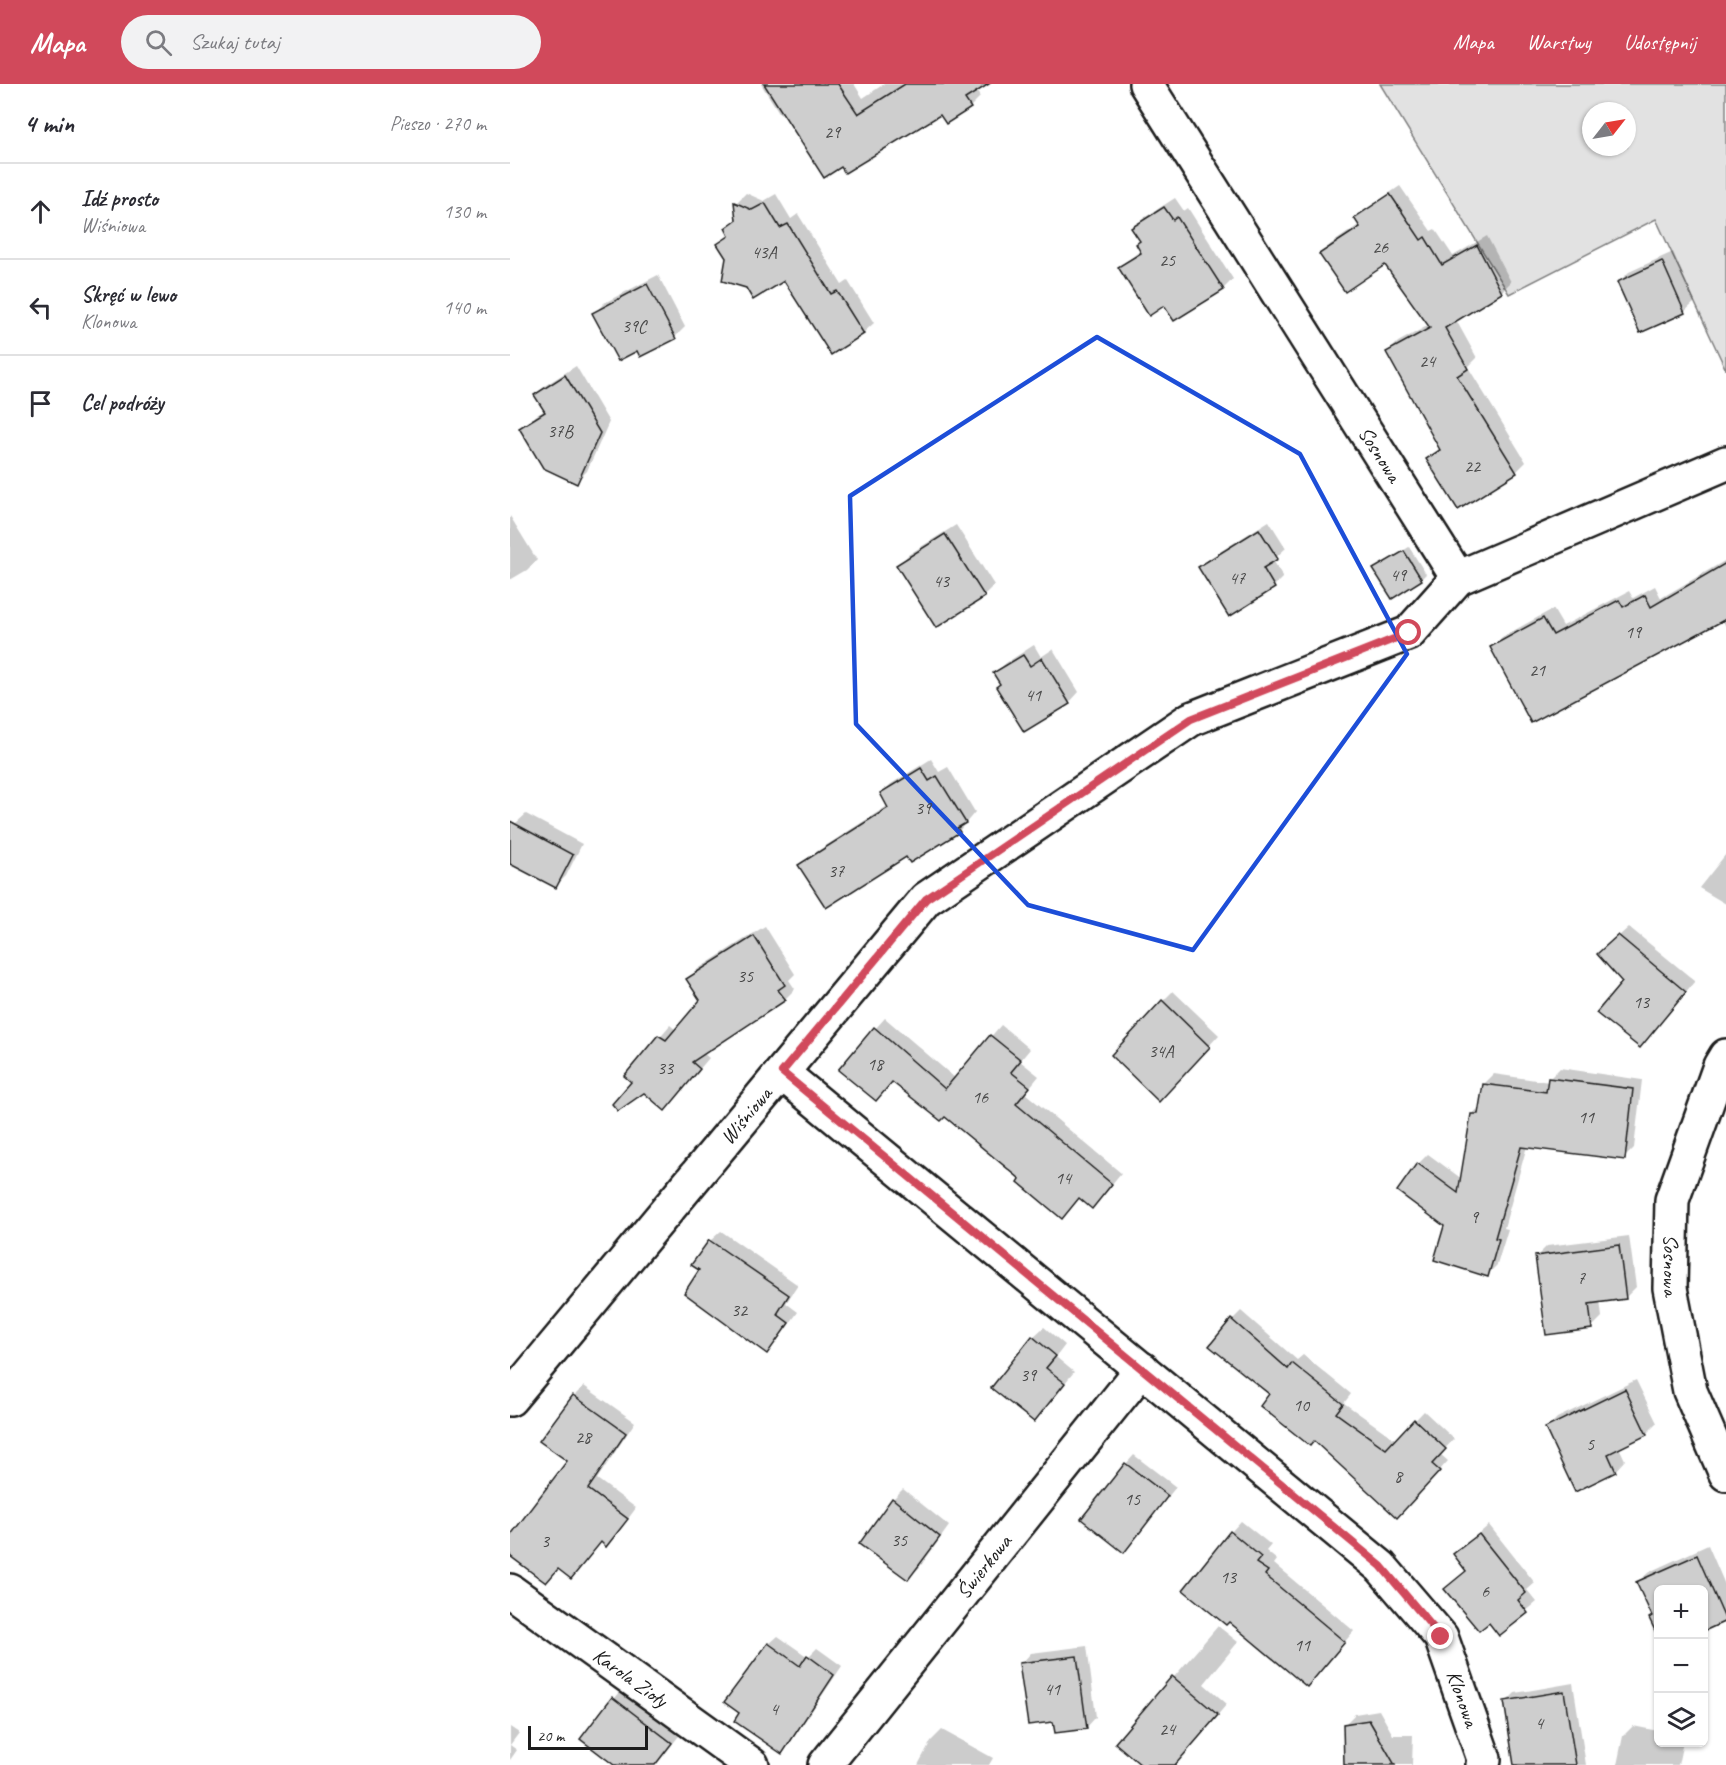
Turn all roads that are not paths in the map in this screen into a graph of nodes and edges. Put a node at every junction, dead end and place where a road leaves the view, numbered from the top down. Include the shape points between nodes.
1 (1146, 84) edge
2 (1726, 463) edge
3 (1458, 578) junction
4 (1726, 1056) edge
5 (782, 1072) junction
6 (1142, 1369) junction
7 (510, 1399) edge
8 (1726, 1474) edge
9 (510, 1591) edge
10 (752, 1765) edge
11 (825, 1765) edge
12 (1483, 1765) edge

1 - 3 street, Sosnowa
2 - 3 street
3 - 5 street, Wiśniowa via 1409,633 1191,719 926,899
4 - 8 street, Sosnowa via 1719,1066 1672,1200 1671,1288 1690,1391
5 - 6 street, Klonowa
5 - 7 street, Wiśniowa
6 - 11 street, Świerkowa
6 - 12 street, Klonowa via 1381,1566 1441,1637
9 - 10 street, Karola Zioły

